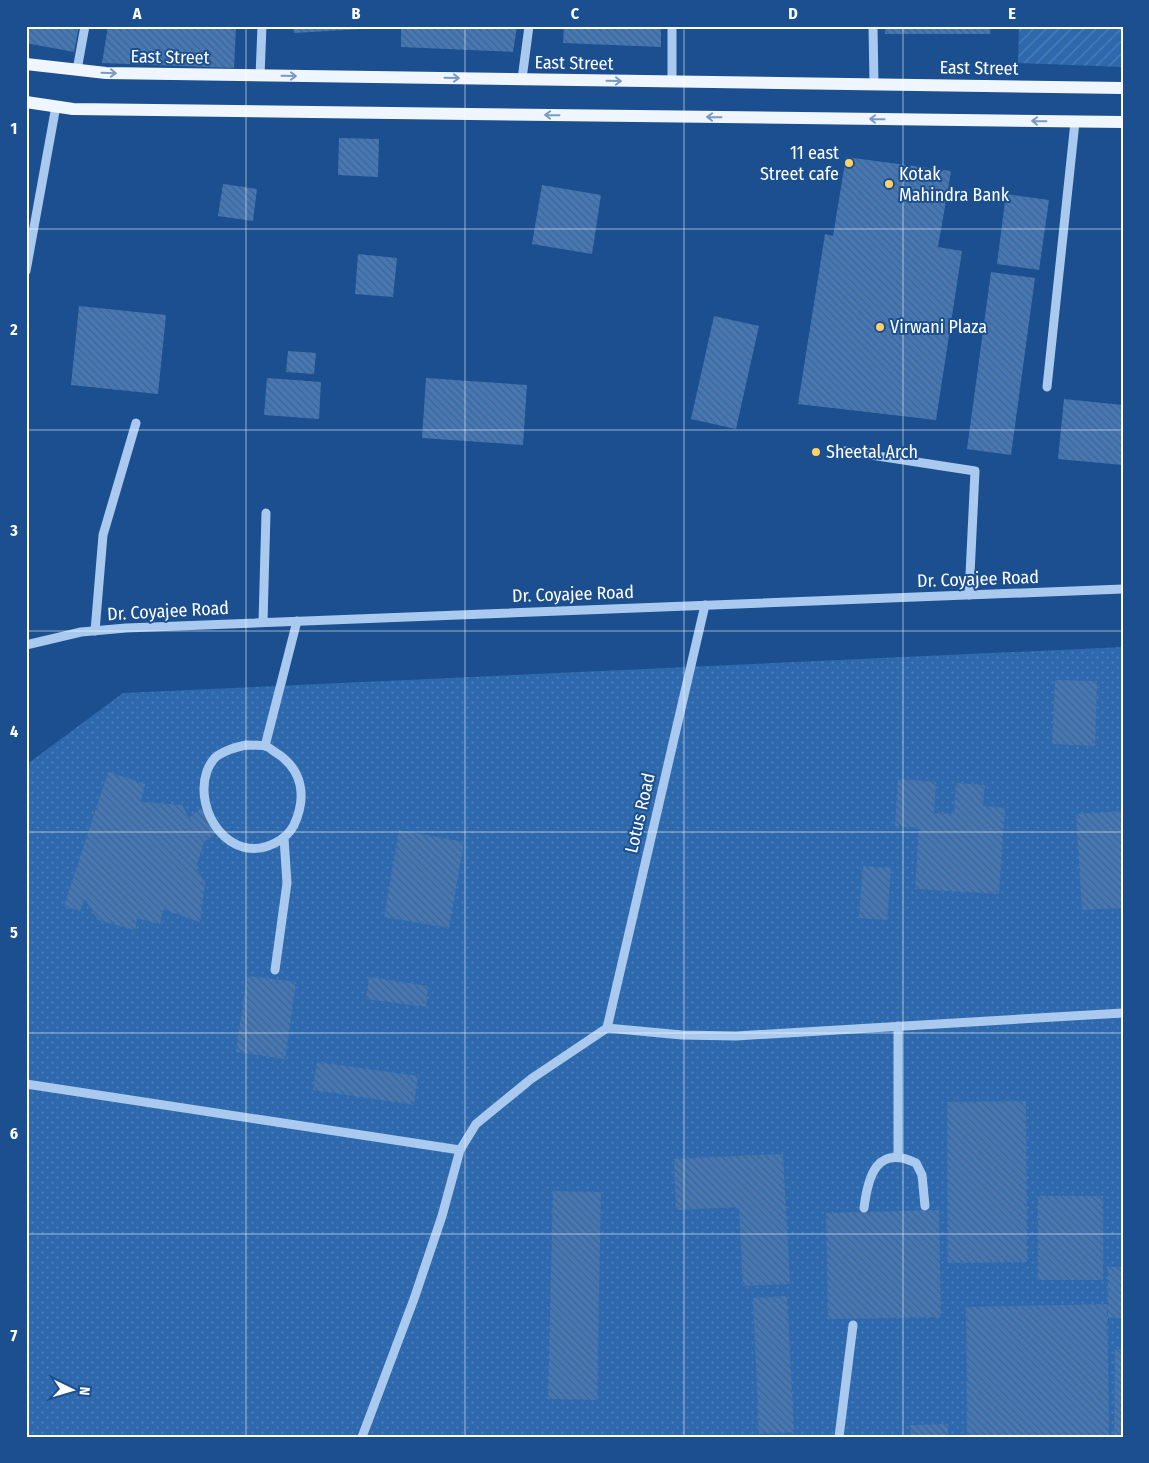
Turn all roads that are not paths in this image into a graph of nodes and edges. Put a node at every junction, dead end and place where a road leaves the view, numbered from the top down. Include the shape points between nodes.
1 (85, 26) edge
2 (262, 26) edge
3 (529, 26) edge
4 (672, 26) edge
5 (873, 26) edge
6 (26, 64) edge
7 (77, 70) junction
8 (260, 76) junction
9 (522, 79) junction
10 (672, 81) junction
11 (874, 84) junction
12 (1123, 88) edge
13 (26, 102) edge
14 (56, 106) junction
15 (1075, 122) junction
16 (1123, 122) edge
17 (26, 271) edge
18 (1047, 387) dead end
19 (136, 423) dead end
20 (845, 451) dead end
21 (266, 513) dead end
22 (1123, 589) edge
23 (969, 595) junction
24 (705, 606) junction
25 (298, 621) junction
26 (263, 622) junction
27 (95, 631) junction
28 (26, 645) edge
29 (265, 746) junction
30 (284, 838) junction
31 (275, 970) dead end
32 (1123, 1013) edge
33 (898, 1026) junction
34 (607, 1028) junction
35 (26, 1084) edge
36 (460, 1150) junction
37 (898, 1156) junction
38 (925, 1206) dead end
39 (864, 1208) dead end
40 (853, 1325) dead end
41 (362, 1437) edge
42 (839, 1437) edge

1 - 7 street
2 - 8 street
3 - 9 street
4 - 10 street
5 - 11 street
6 - 7 main road, East Street
7 -> 8 main road, East Street
8 -> 9 main road, East Street
9 -> 10 main road, East Street
10 - 11 main road, East Street
11 - 12 main road, East Street
13 - 14 main road
15 -> 14 main road via 73,109
14 - 17 street
15 - 16 main road
15 - 18 street
19 - 27 street via 103,535
20 - 23 street via 975,471
21 - 26 street
22 - 23 street, Dr. Coyajee Road
23 - 24 street, Dr. Coyajee Road
24 - 25 street, Dr. Coyajee Road
24 - 34 street, Lotus Road
25 - 26 street, Dr. Coyajee Road
25 - 29 street
26 - 27 street, Dr. Coyajee Road
27 - 28 street, Dr. Coyajee Road
29 - 30 street via 283,756 300,784 302,800 299,815
29 - 30 street via 246,745 216,756 203,782 204,800 210,819 232,843 266,847
30 - 31 street via 287,883
32 - 33 street
33 - 34 street via 736,1036
33 - 37 street
34 - 36 street via 531,1079 476,1124
35 - 36 street
36 - 41 street via 418,1290
37 - 38 street via 916,1163 922,1175
37 - 39 street via 881,1162 874,1170 868,1182
40 - 42 street

